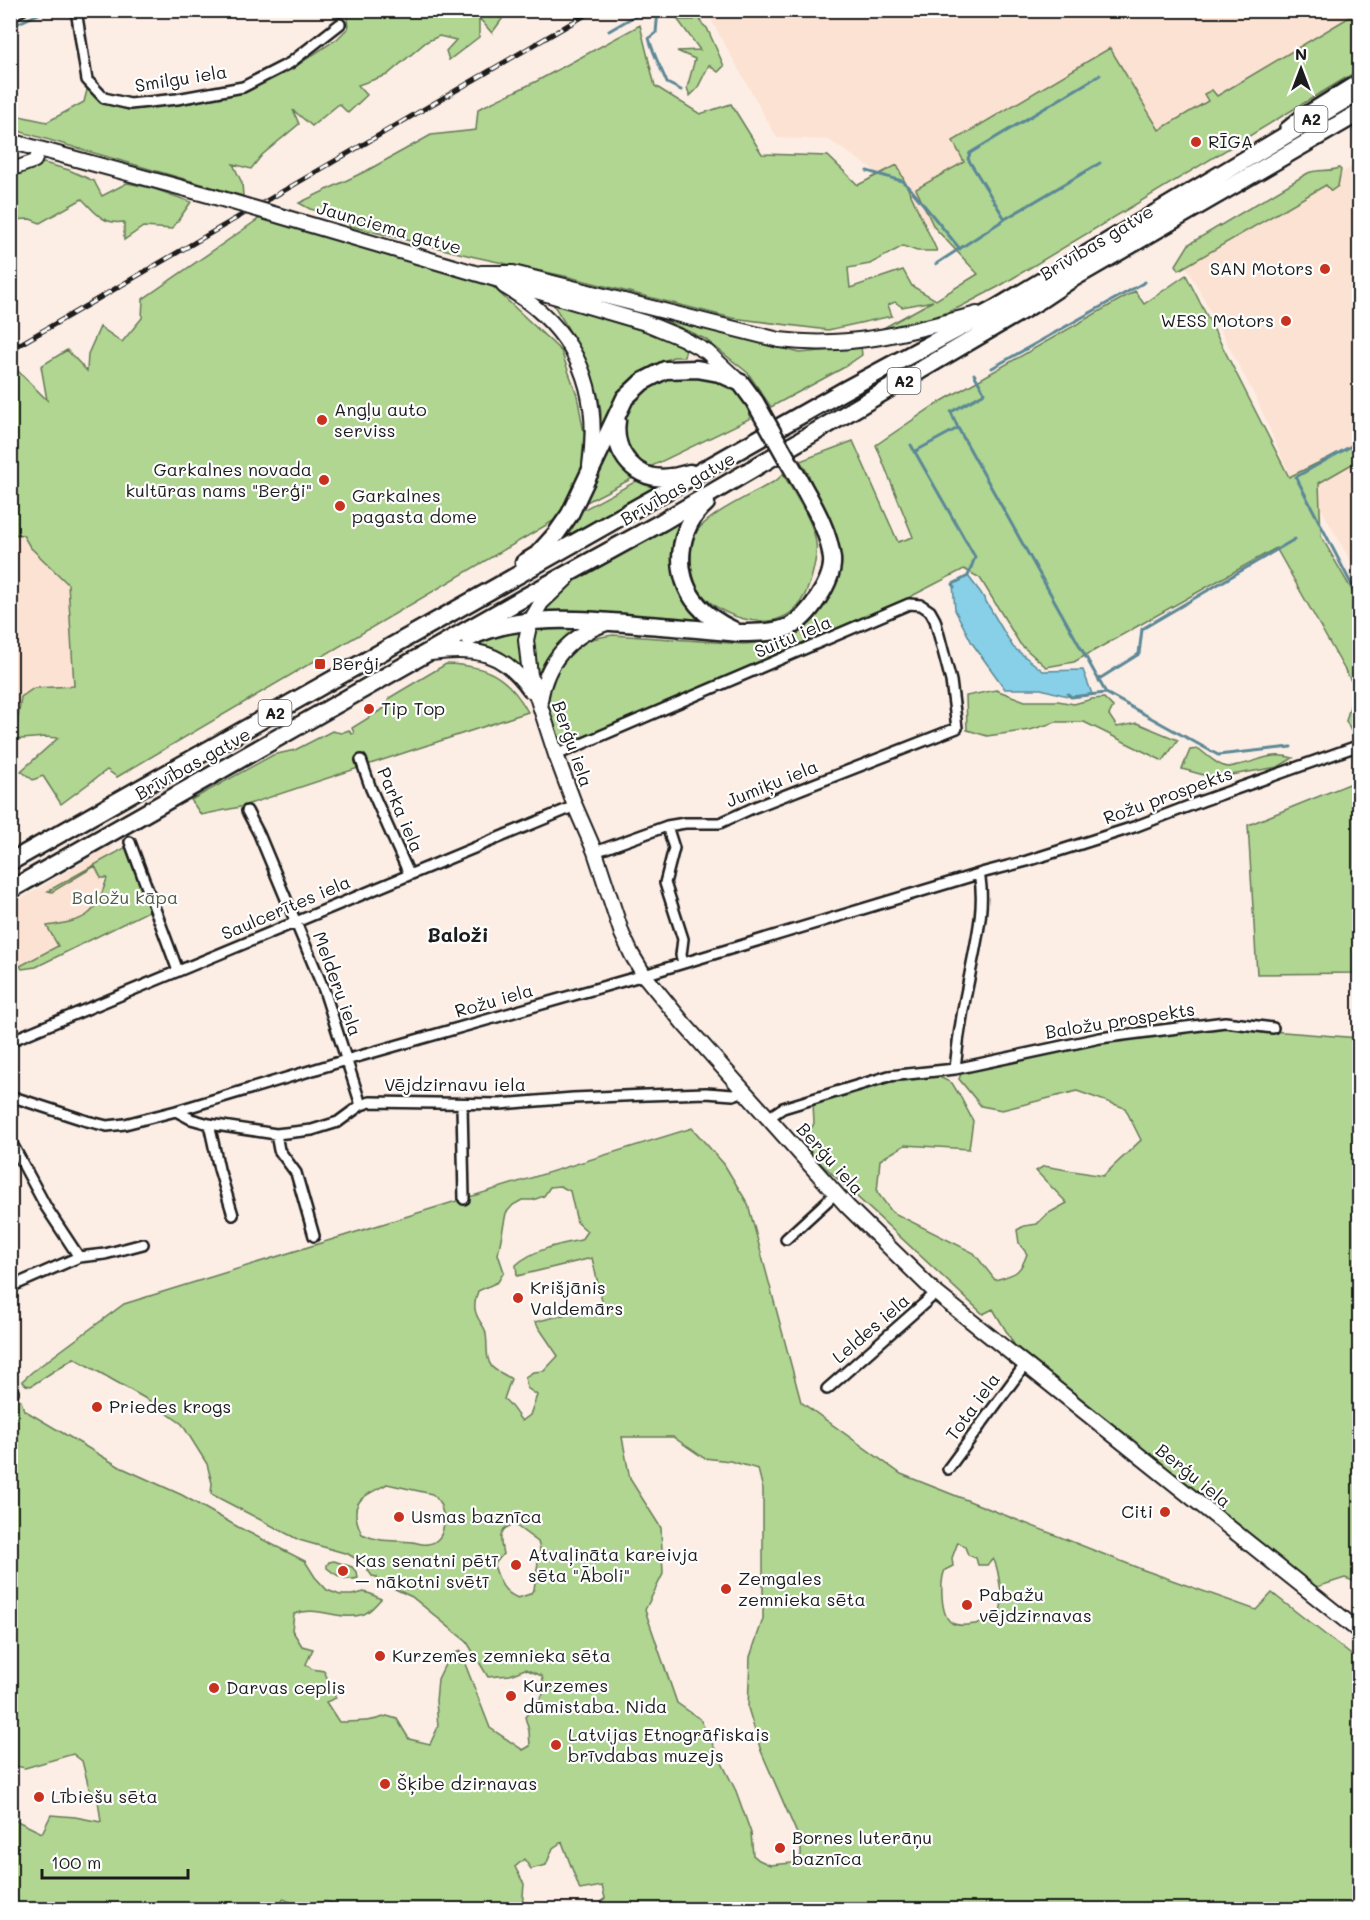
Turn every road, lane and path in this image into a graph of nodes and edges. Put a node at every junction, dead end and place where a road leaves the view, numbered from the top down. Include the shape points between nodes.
1 (22, 10) edge
2 (76, 10) edge
3 (10, 15) edge
4 (340, 24) dead end
5 (1359, 78) edge
6 (1359, 91) edge
7 (1359, 112) edge
8 (10, 141) edge
9 (1262, 148) junction
10 (40, 149) junction
11 (10, 170) edge
12 (481, 273) junction
13 (995, 309) junction
14 (741, 383) junction
15 (618, 411) junction
16 (768, 461) junction
17 (711, 467) junction
18 (588, 474) junction
19 (581, 566) junction
20 (468, 605) junction
21 (530, 622) junction
22 (612, 622) junction
23 (739, 633) junction
24 (436, 652) junction
25 (539, 703) junction
26 (957, 728) joint
27 (1359, 745) edge
28 (556, 755) junction
29 (361, 760) dead end
30 (575, 806) junction
31 (248, 811) dead end
32 (667, 826) junction
33 (130, 842) dead end
34 (595, 852) junction
35 (10, 862) edge
36 (982, 873) junction
37 (409, 874) junction
38 (10, 890) edge
39 (296, 922) junction
40 (683, 963) junction
41 (178, 971) junction
42 (644, 975) junction
43 (1273, 1028) dead end
44 (10, 1041) edge
45 (346, 1060) junction
46 (956, 1069) junction
47 (745, 1091) junction
48 (10, 1096) edge
49 (361, 1105) junction
50 (462, 1105) junction
51 (176, 1111) junction
52 (768, 1118) junction
53 (209, 1124) junction
54 (276, 1134) junction
55 (10, 1140) edge
56 (836, 1193) junction
57 (464, 1199) dead end
58 (233, 1215) dead end
59 (314, 1236) dead end
60 (786, 1239) dead end
61 (143, 1244) dead end
62 (79, 1257) junction
63 (10, 1287) edge
64 (936, 1293) junction
65 (1025, 1365) junction
66 (826, 1389) dead end
67 (948, 1469) dead end
68 (1359, 1632) edge

1 - 3 street
2 - 4 street, Smilgu iela via 87,80 104,98 130,104 243,87 290,63
5 - 9 street via 1302,114
6 - 9 highway, Brīvības gatve / A2
7 - 16 highway, Brīvības gatve / A2
8 - 10 main road, Jaunciema gatve
9 - 13 highway, Brīvības gatve / A2
10 - 11 street via 35,161
10 - 12 main road, Jaunciema gatve, bridge
12 - 13 main road via 513,273 797,342 878,339
12 - 14 main road, Jaunciema gatve via 664,330 707,352
12 - 18 main road via 525,298 550,321 573,352 592,403 594,428
13 - 17 highway, Brīvības gatve / A2
14 - 15 highway via 696,369 665,370 642,382
14 - 23 highway, bridge via 798,478 828,539 832,561 828,582 807,612 789,627
15 - 17 highway via 615,429 620,453 638,471 669,478
15 - 18 highway
16 - 19 highway, Brīvības gatve / A2
16 - 23 highway via 698,510 681,544 686,586 697,605 717,622
17 - 20 highway, Brīvības gatve / A2
18 - 20 highway via 570,514 537,555 485,588
19 - 21 main road, Berģu iela via 541,603
19 - 24 highway, Brīvības gatve / A2
20 - 35 highway, Brīvības gatve / A2
21 - 22 highway
21 - 24 highway via 477,634
21 - 25 main road, Berģu iela via 527,655
22 - 23 highway
22 - 25 main road via 590,629 565,647 551,668
24 - 25 main road via 469,650 501,660 522,678
24 - 38 highway, Brīvības gatve / A2
25 - 28 main road, Berģu iela
26 - 28 street, Suitu iela via 951,681 936,620 921,605 909,604
26 - 32 street, Jumiķu iela via 720,823
27 - 36 street, Rožu prospekts via 1134,827
28 - 30 main road, Berģu iela
29 - 37 street, Parka iela
30 - 34 main road, Berģu iela
30 - 37 street, Saulcerītes iela
31 - 39 street, Melderu iela
32 - 34 street, Jumiķu iela
32 - 40 street via 674,848 665,883 683,939
33 - 41 street
34 - 42 main road, Berģu iela via 622,934
36 - 40 street, Rožu iela
36 - 46 street via 978,928 958,1033
37 - 39 street, Saulcerītes iela
39 - 41 street, Saulcerītes iela
39 - 45 street, Melderu iela via 324,990
40 - 42 street, Rožu iela
41 - 44 street, Saulcerītes iela
42 - 45 street, Rožu iela
42 - 47 main road, Berģu iela
43 - 46 street, Baložu prospekts via 1215,1023 1100,1038
45 - 49 street, Melderu iela
45 - 51 street, Rožu iela
46 - 52 street via 889,1076 783,1108
47 - 50 street, Vējdzirnavu iela via 733,1095 647,1095
47 - 52 main road, Berģu iela
48 - 51 street, Rožu iela via 107,1126
49 - 50 street, Vējdzirnavu iela
49 - 54 street, Vējdzirnavu iela via 338,1122
50 - 57 street
51 - 53 street, Vējdzirnavu iela
52 - 56 main road, Berģu iela
53 - 54 street, Vējdzirnavu iela
53 - 58 street
54 - 59 street via 279,1150 296,1173
55 - 62 street via 46,1207
56 - 60 street
56 - 64 main road, Berģu iela
61 - 62 street
62 - 63 street
64 - 65 main road, Berģu iela
64 - 66 street, Leldes iela
65 - 67 street, Tota iela
65 - 68 main road, Berģu iela

